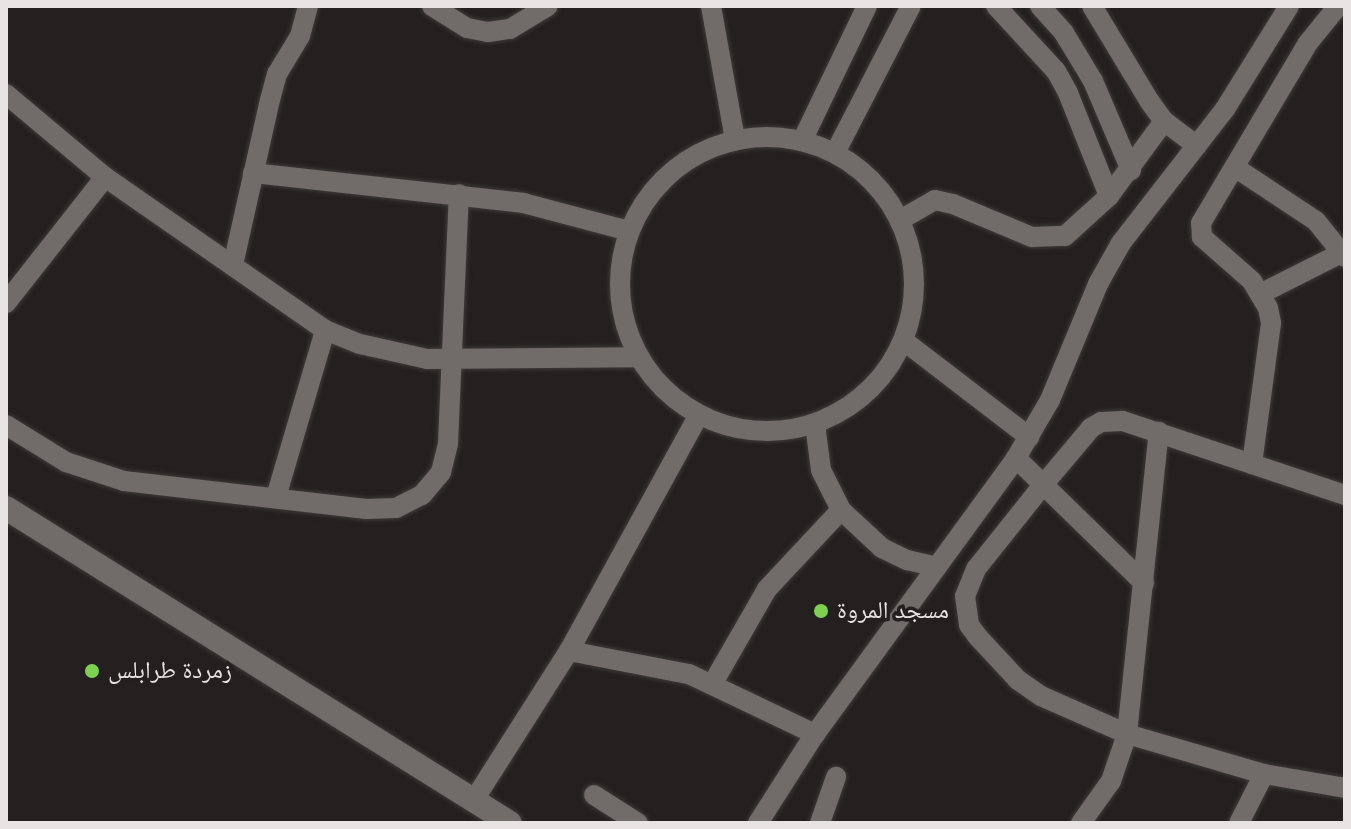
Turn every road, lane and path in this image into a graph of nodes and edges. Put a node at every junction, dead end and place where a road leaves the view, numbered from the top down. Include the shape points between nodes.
1 (308, 6) edge
2 (432, 6) edge
3 (548, 6) edge
4 (711, 6) edge
5 (867, 6) edge
6 (911, 6) edge
7 (996, 6) edge
8 (1040, 6) edge
9 (1092, 6) edge
10 (1289, 6) edge
11 (1338, 6) edge
12 (1093, 81) junction
13 (1068, 93) junction
14 (6, 94) edge
15 (1164, 121) junction
16 (735, 140) junction
17 (802, 141) junction
18 (1197, 146) junction
19 (835, 153) junction
20 (1236, 168) junction
21 (1131, 170) junction
22 (253, 173) junction
23 (105, 177) junction
24 (459, 194) junction
25 (1109, 196) junction
26 (900, 220) junction
27 (629, 231) junction
28 (1344, 253) edge
29 (233, 265) junction
30 (1262, 293) junction
31 (6, 303) edge
32 (325, 330) junction
33 (904, 341) junction
34 (638, 357) junction
35 (450, 359) junction
36 (699, 415) junction
37 (815, 424) junction
38 (6, 425) edge
39 (1159, 432) junction
40 (1029, 437) junction
41 (1016, 458) junction
42 (1252, 464) junction
43 (1043, 485) junction
44 (1345, 495) edge
45 (276, 497) junction
46 (6, 508) edge
47 (841, 510) junction
48 (934, 566) junction
49 (1144, 583) junction
50 (569, 651) junction
51 (713, 683) junction
52 (815, 734) junction
53 (1127, 734) junction
54 (1264, 774) junction
55 (836, 777) dead end
56 (1345, 788) edge
57 (594, 795) dead end
58 (474, 800) junction
59 (510, 823) edge
60 (638, 823) edge
61 (758, 823) edge
62 (820, 823) edge
63 (1081, 823) edge
64 (1239, 823) edge

1 - 22 street via 300,36 277,74
2 - 3 street via 467,28 488,32 510,29
4 - 16 street
5 - 17 street
6 - 19 street
7 - 13 street via 1056,71
8 - 12 street via 1064,33
9 - 15 street
10 - 18 street
11 - 20 street via 1308,43
12 - 13 street
12 - 21 street
13 - 25 street
14 - 23 street
15 - 18 street
15 - 21 street
16 - 17 street
16 - 27 street via 682,163 642,205
17 - 19 street
18 - 40 street via 1109,263
19 - 26 street via 873,181
20 - 28 street via 1305,212
20 - 30 street via 1200,230
21 - 25 street
22 - 24 street
22 - 29 street
23 - 29 street
23 - 31 street
24 - 27 street via 560,210
24 - 35 street
25 - 26 street via 1080,226 1048,239 942,201 927,201
26 - 33 street via 914,268
27 - 34 street via 620,262 619,295
28 - 30 street
29 - 32 street
30 - 42 street via 1271,323
32 - 35 street via 392,353
32 - 45 street
33 - 37 street via 868,392
33 - 40 street
34 - 35 street
34 - 36 street via 654,380
35 - 45 street via 448,443 441,472 422,495 396,508 366,509
36 - 37 street via 756,431
36 - 50 street
37 - 47 street via 821,470
38 - 45 street via 66,462 124,481
39 - 42 street
39 - 43 street via 1122,421 1101,422
39 - 49 street
40 - 41 street
41 - 43 street
41 - 48 street
42 - 44 street
43 - 49 street
43 - 53 street via 968,582 969,625 1029,689
46 - 58 main road
47 - 48 street via 882,548
47 - 51 street via 767,589
48 - 52 street
49 - 53 street
50 - 51 street via 664,667
50 - 58 street
51 - 52 street
52 - 61 street
53 - 54 street
53 - 63 street via 1111,781
54 - 56 street
54 - 64 street
55 - 62 street
57 - 60 street
58 - 59 main road

